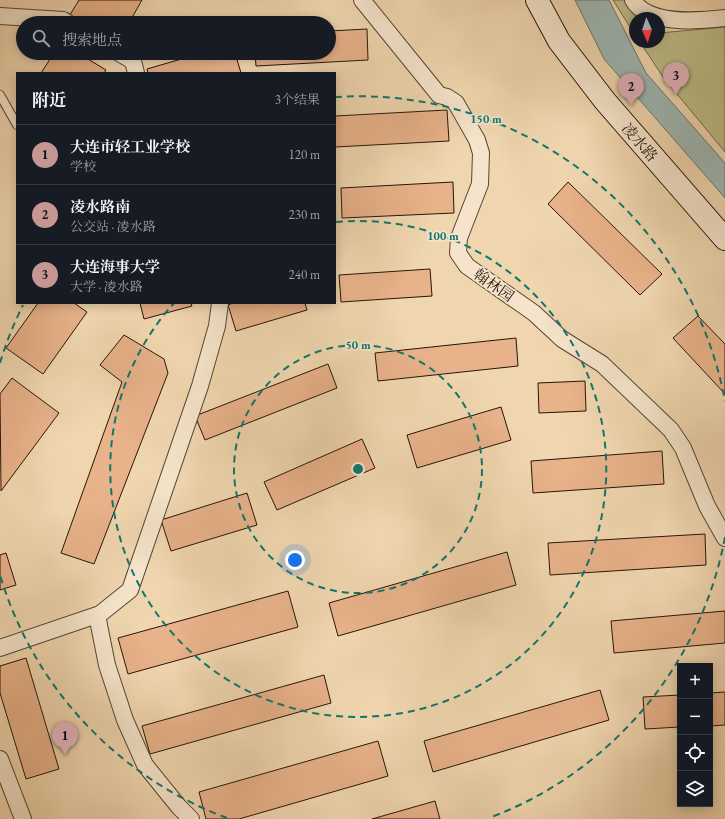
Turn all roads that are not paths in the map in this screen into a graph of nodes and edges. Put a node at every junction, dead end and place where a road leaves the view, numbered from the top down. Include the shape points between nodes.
1 (362, 0) edge
2 (536, 0) edge
3 (634, 0) edge
4 (0, 16) edge
5 (16, 17) edge
6 (725, 18) edge
7 (131, 60) edge
8 (136, 72) edge
9 (0, 95) edge
10 (16, 123) edge
11 (725, 239) edge
12 (220, 304) edge
13 (725, 538) edge
14 (97, 615) junction
15 (0, 648) edge
16 (0, 759) edge
17 (23, 819) edge
18 (191, 819) edge

1 - 13 street, 翰林园 via 439,95 456,103 477,140 481,153 480,184 459,238 458,253 467,266 534,313 562,339 602,364 671,430 683,448 707,506
2 - 11 main road, 凌水路 via 559,41 605,101
3 - 6 street via 638,7 662,19
4 - 5 street
7 - 8 street
9 - 10 lane
12 - 14 street via 217,326 200,386 130,590
14 - 15 street
14 - 18 street via 108,665 125,720 145,766
16 - 17 street

